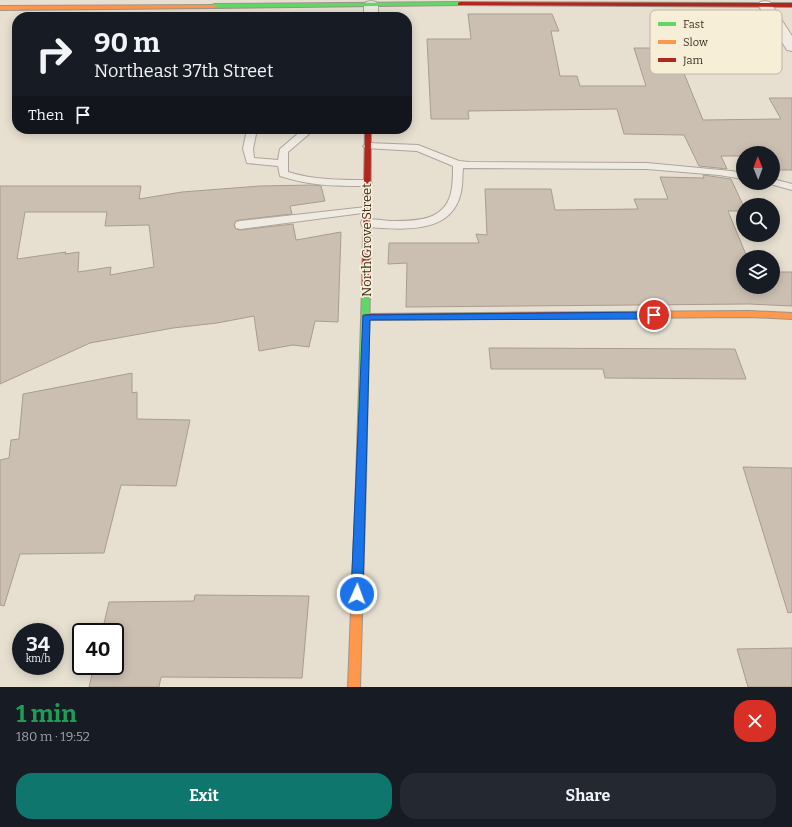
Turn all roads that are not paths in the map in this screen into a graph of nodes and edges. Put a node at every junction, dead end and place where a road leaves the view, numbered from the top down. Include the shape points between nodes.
1 (622, 2) edge
2 (96, 4) edge
3 (765, 5) junction
4 (792, 5) edge
5 (0, 8) edge
6 (768, 10) edge
7 (371, 11) edge
8 (782, 31) edge
9 (792, 47) edge
10 (251, 134) edge
11 (304, 134) edge
12 (368, 134) edge
13 (368, 146) junction
14 (283, 163) junction
15 (458, 164) junction
16 (736, 174) edge
17 (367, 183) junction
18 (780, 184) edge
19 (792, 187) edge
20 (366, 210) junction
21 (366, 223) junction
22 (240, 225) dead end
23 (792, 316) edge
24 (366, 317) junction
25 (354, 687) edge

1 - 3 street
1 - 7 street
2 - 5 street
2 - 7 street
3 - 4 street
3 - 6 street
8 - 9 street
10 - 14 lane via 248,149 250,161
11 - 14 lane via 283,151
12 - 13 street, North Grove Street
13 - 15 lane via 418,148
13 - 17 street, North Grove Street
14 - 17 lane via 283,174 304,180
15 - 16 lane via 647,166
15 - 21 lane via 454,200 446,213 436,220 409,225
17 - 20 street, North Grove Street
18 - 19 lane
20 - 21 street, North Grove Street
20 - 22 lane
21 - 24 street, North Grove Street
23 - 24 street via 741,314
24 - 25 street, North Grove Street

